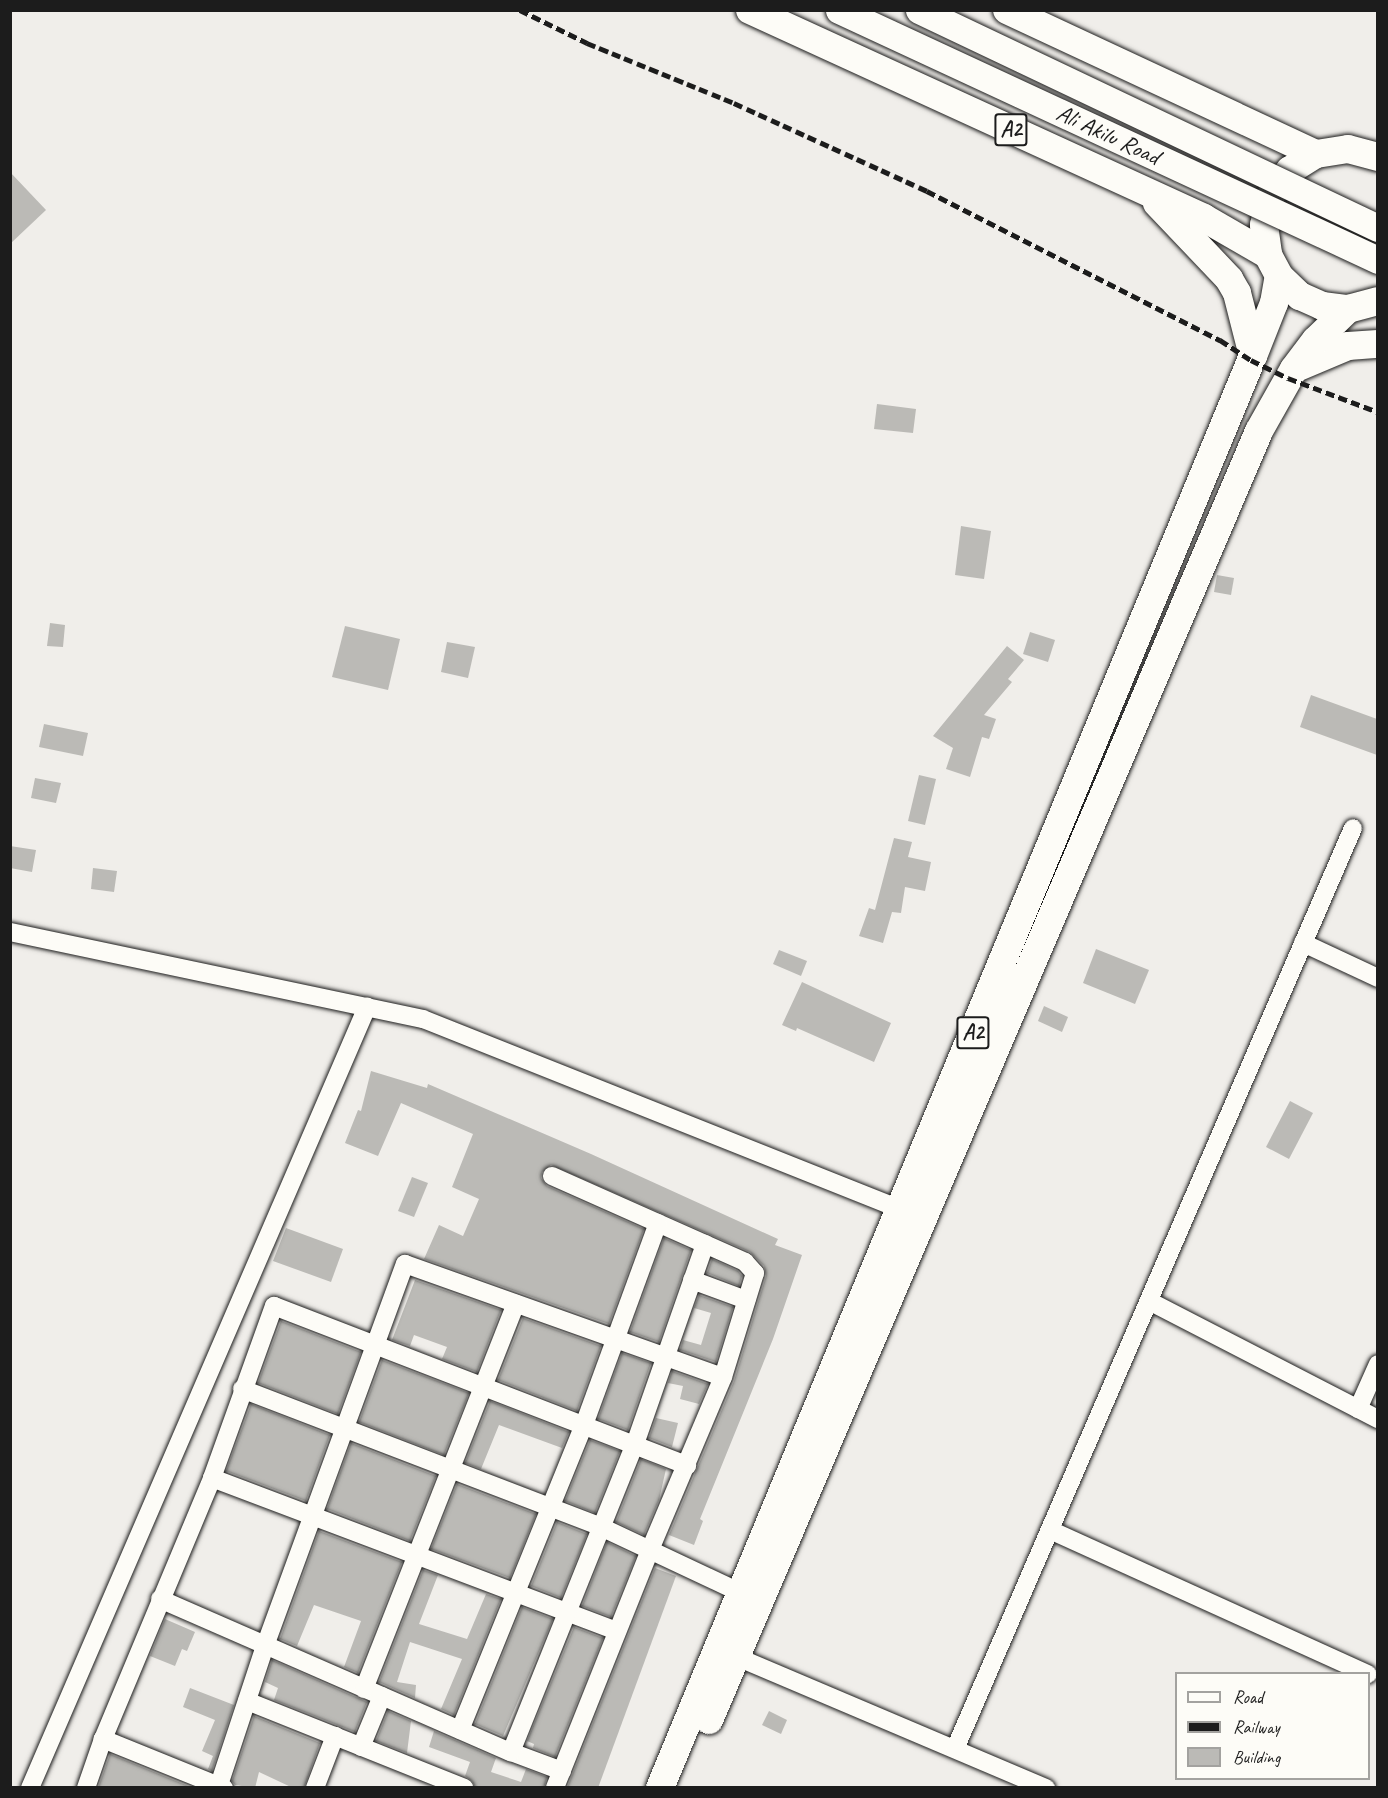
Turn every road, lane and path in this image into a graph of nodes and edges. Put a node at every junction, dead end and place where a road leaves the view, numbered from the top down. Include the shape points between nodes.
1 (750, 10) edge
2 (839, 10) edge
3 (919, 10) edge
4 (1007, 10) edge
5 (1316, 154) junction
6 (1377, 157) edge
7 (1148, 193) junction
8 (1377, 228) edge
9 (1377, 260) edge
10 (1274, 266) junction
11 (1377, 301) edge
12 (1348, 309) junction
13 (1377, 344) edge
14 (1253, 356) junction
15 (1294, 369) junction
16 (1353, 828) dead end
17 (10, 932) edge
18 (1303, 943) junction
19 (1377, 978) edge
20 (367, 1007) junction
21 (552, 1176) dead end
22 (900, 1209) junction
23 (658, 1223) junction
24 (705, 1244) junction
25 (692, 1280) junction
26 (747, 1300) junction
27 (1149, 1301) junction
28 (516, 1304) junction
29 (615, 1339) junction
30 (375, 1343) junction
31 (664, 1357) junction
32 (1377, 1364) edge
33 (723, 1377) junction
34 (483, 1386) junction
35 (242, 1389) junction
36 (1358, 1409) junction
37 (1377, 1419) edge
38 (584, 1425) junction
39 (346, 1429) junction
40 (635, 1444) junction
41 (687, 1465) junction
42 (451, 1469) junction
43 (212, 1478) junction
44 (551, 1508) junction
45 (312, 1516) junction
46 (601, 1527) junction
47 (1050, 1530) junction
48 (650, 1550) junction
49 (418, 1556) junction
50 (515, 1593) junction
51 (741, 1593) junction
52 (160, 1599) junction
53 (567, 1612) junction
54 (617, 1631) junction
55 (265, 1646) junction
56 (737, 1657) junction
57 (1364, 1672) edge
58 (364, 1689) junction
59 (382, 1696) junction
60 (247, 1701) junction
61 (460, 1730) junction
62 (336, 1736) junction
63 (104, 1739) junction
64 (361, 1747) junction
65 (955, 1749) junction
66 (511, 1752) junction
67 (558, 1779) edge
68 (443, 1784) edge
69 (220, 1787) edge
70 (30, 1788) edge
71 (86, 1788) edge
72 (315, 1788) edge
73 (464, 1788) edge
74 (660, 1788) edge
75 (678, 1788) edge
76 (1046, 1788) edge

1 - 7 highway, A2
2 - 9 main road, Ali Akilu Road, bridge
3 - 8 main road, Ali Akilu Road, bridge
4 - 5 highway
5 - 6 highway, A2 via 1348,149
5 - 10 highway, A2 via 1290,170 1271,195 1264,225
7 - 10 highway, A2 via 1204,218
7 - 14 highway via 1229,279 1237,293
10 - 12 highway, A2 via 1300,296 1322,306
10 - 14 highway, A2 via 1274,303
11 - 12 highway, A2
12 - 15 highway, A2
13 - 15 highway via 1348,346
14 - 22 highway, A2
15 - 56 highway, A2 via 1259,431
16 - 18 street
17 - 20 street
18 - 19 street
18 - 27 street
20 - 22 street via 423,1019
20 - 70 street
21 - 23 street
22 - 51 highway, A2
23 - 24 street
23 - 29 street
24 - 25 street
24 - 26 street via 751,1266 755,1273
25 - 26 street
25 - 31 street
26 - 33 street
27 - 36 street
27 - 47 street
28 - 29 street
28 - 30 street via 405,1264
28 - 34 street
29 - 31 street
29 - 38 street
30 - 34 street
30 - 35 street via 274,1306
30 - 39 street
31 - 33 street
31 - 40 street
32 - 36 street
33 - 41 street
34 - 38 street
34 - 42 street
35 - 39 street
35 - 43 street
36 - 37 street
38 - 40 street
38 - 44 street
39 - 42 street
39 - 45 street
40 - 41 street
40 - 46 street
41 - 48 street
42 - 44 street
42 - 49 street
43 - 45 street
43 - 52 street
44 - 46 street
44 - 50 street
45 - 49 street
45 - 55 street
46 - 48 street
46 - 53 street
47 - 57 street
47 - 65 street
48 - 51 street
48 - 54 street
49 - 50 street
49 - 58 street
50 - 53 street
50 - 61 street
51 - 74 highway, A2
52 - 55 street
52 - 63 street
53 - 54 street
53 - 66 street
54 - 67 street
55 - 58 street
55 - 60 street
56 - 65 street
56 - 75 highway, A2
58 - 59 street
59 - 61 street
59 - 64 street
60 - 62 street
60 - 69 street
61 - 66 street
62 - 64 street
62 - 72 street
63 - 69 street
63 - 71 street
64 - 68 street
65 - 76 street
66 - 67 street
68 - 73 street

